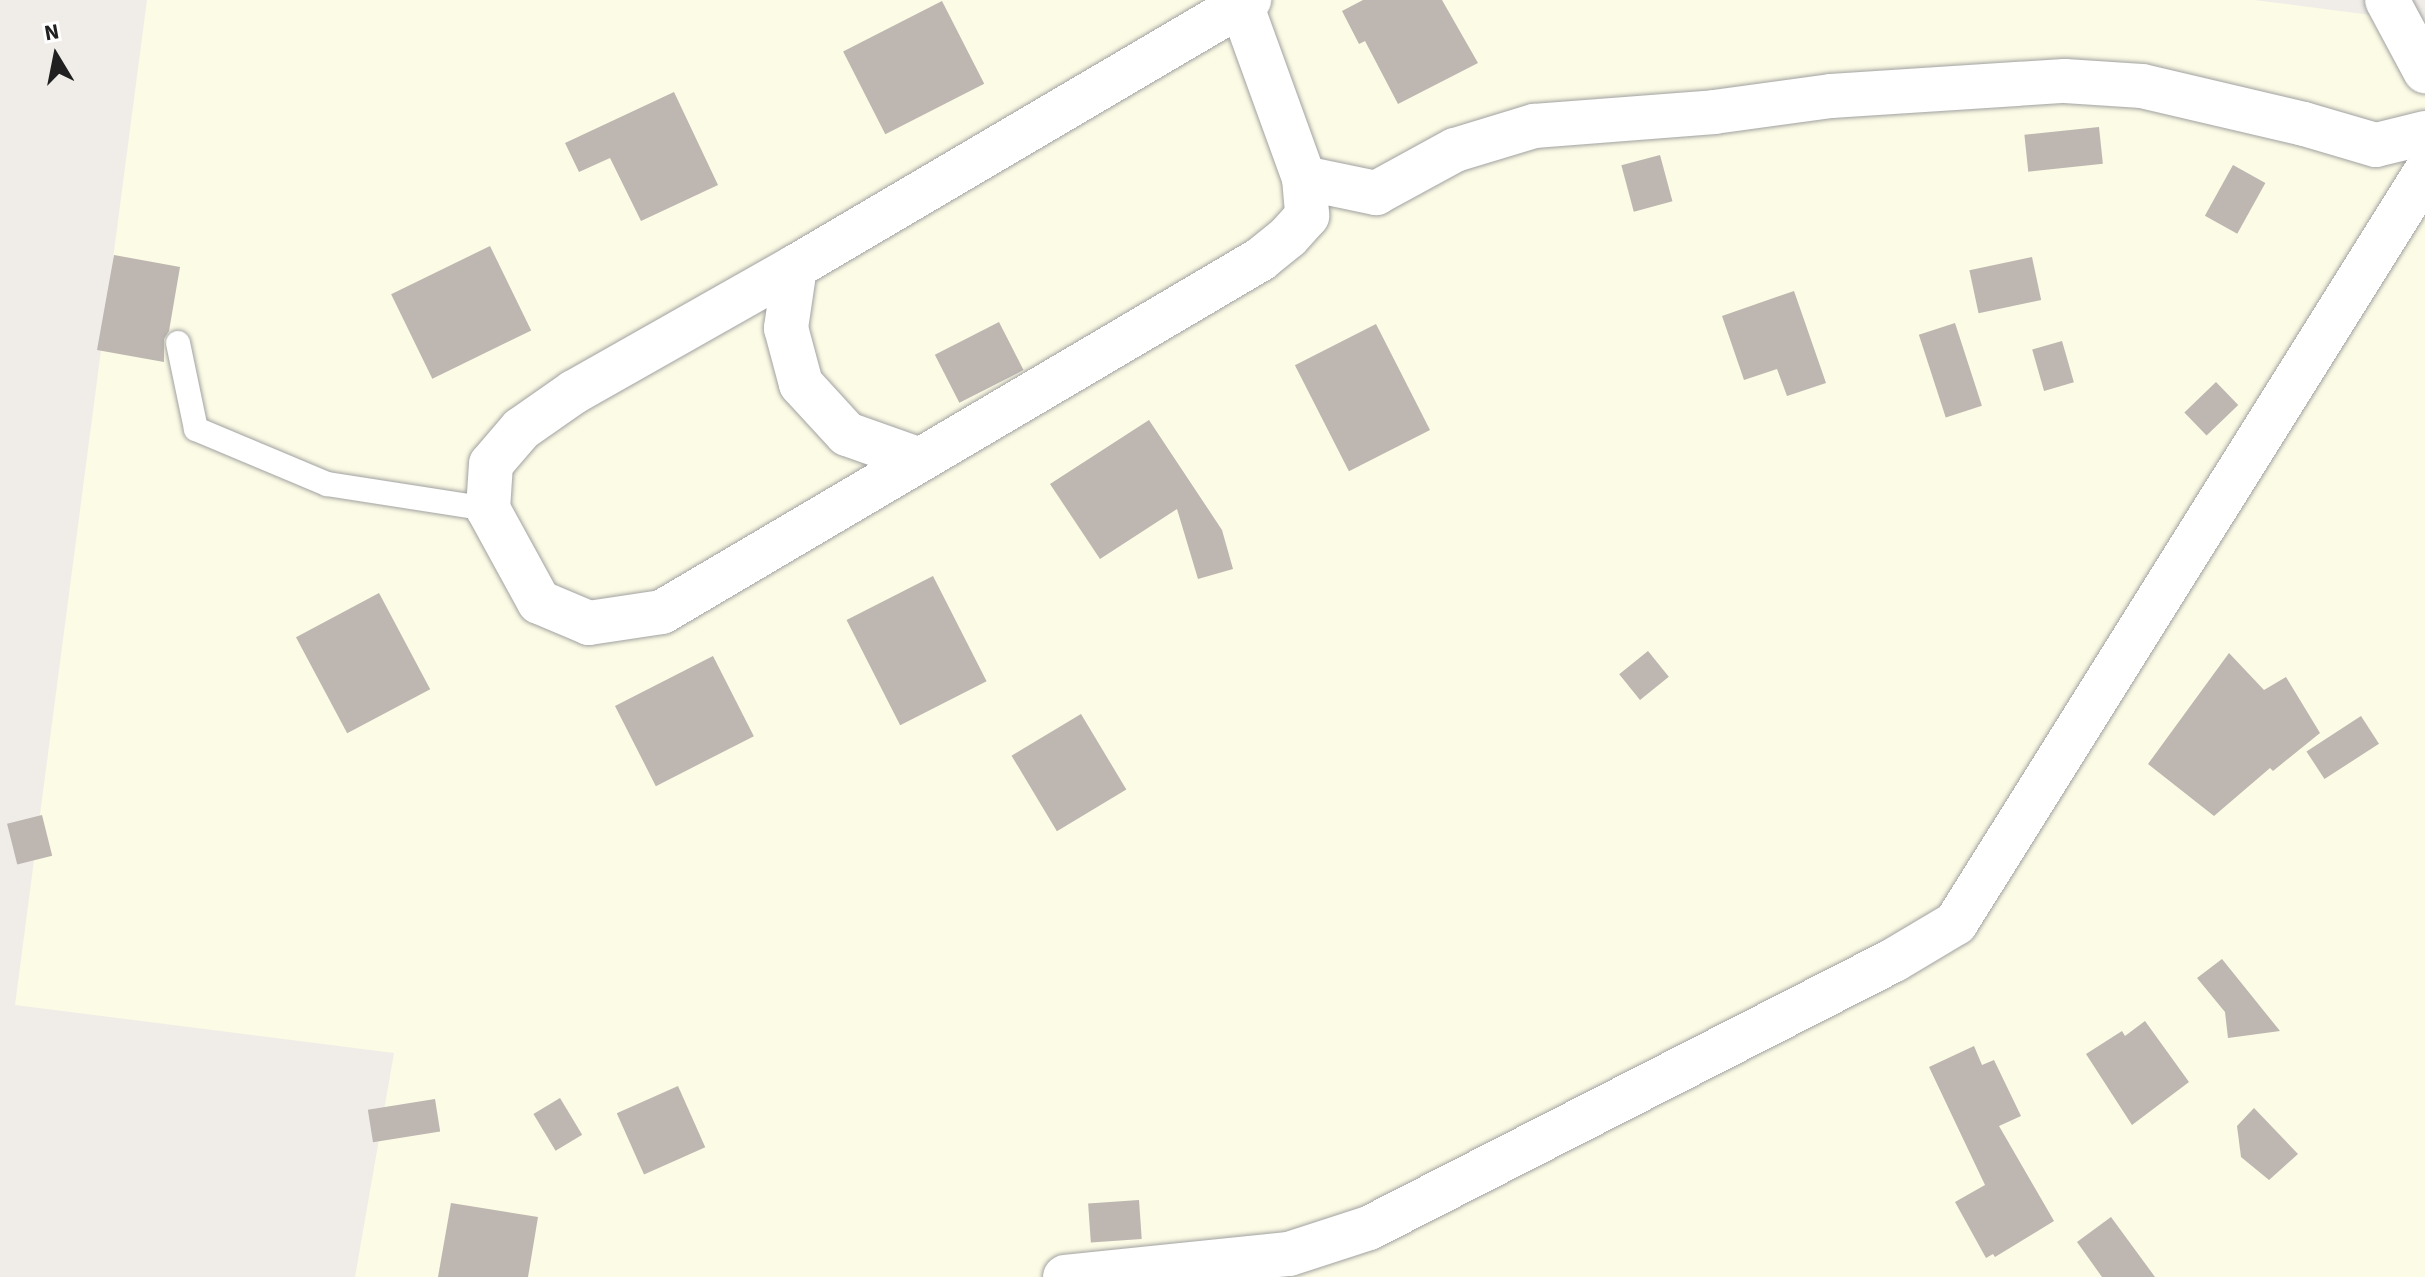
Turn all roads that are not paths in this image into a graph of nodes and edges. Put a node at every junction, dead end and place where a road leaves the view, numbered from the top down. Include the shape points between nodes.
1 (2387, 0) edge
2 (1245, 4) edge
3 (2425, 71) edge
4 (2425, 133) edge
5 (2425, 173) edge
6 (1304, 178) junction
7 (795, 267) junction
8 (178, 343) dead end
9 (920, 460) junction
10 (488, 509) junction
11 (1065, 1277) edge

1 - 3 street
2 - 6 street
2 - 7 street
4 - 6 street via 2376,145 2142,86 2065,81 1831,96 1714,112 1534,126 1455,150 1376,193
5 - 11 street via 1956,923 1369,1228 1289,1254
6 - 9 street via 1307,216 1261,259
7 - 9 street via 786,328 801,384 847,434
7 - 10 street via 574,392 521,429 491,464
8 - 10 lane via 196,429 327,484
9 - 10 street via 662,612 589,623 539,602

